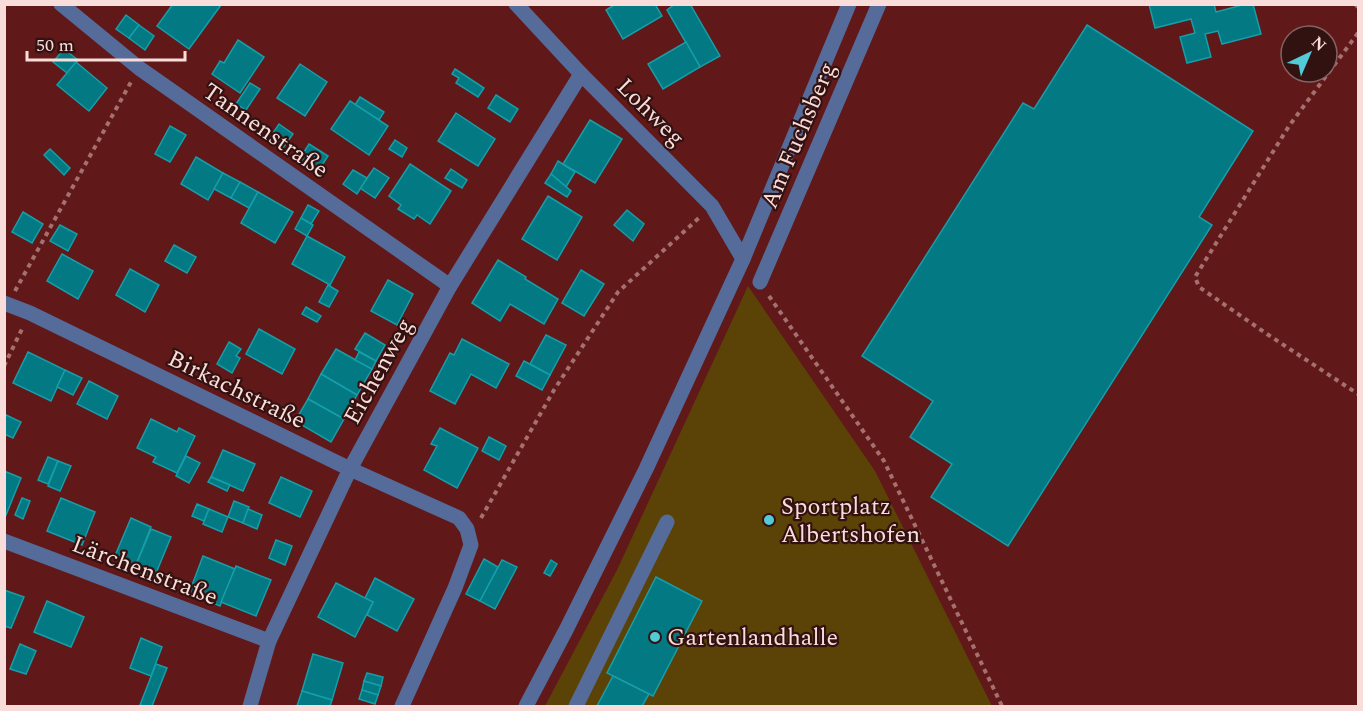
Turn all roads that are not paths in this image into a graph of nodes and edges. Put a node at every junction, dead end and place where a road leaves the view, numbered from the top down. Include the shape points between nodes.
1 (61, 4) edge
2 (516, 4) edge
3 (849, 4) edge
4 (879, 4) edge
5 (581, 74) junction
6 (743, 259) junction
7 (759, 282) road end
8 (450, 286) junction
9 (6, 304) edge
10 (350, 469) junction
11 (667, 522) dead end
12 (4, 541) edge
13 (269, 641) junction
14 (250, 706) edge
15 (402, 706) edge
16 (526, 706) edge
17 (576, 706) edge

1 - 8 street, Tannenstraße via 139,68
2 - 5 street, Lohweg
3 - 6 street
4 - 7 street, Am Fuchsberg
5 - 6 street, Lohweg via 712,206
5 - 8 street, Eichenweg
6 - 16 street via 646,469
8 - 10 street, Eichenweg
9 - 10 street, Birkachstraße
10 - 13 street, Eichenweg
10 - 15 street, Birkachstraße via 459,518 471,545
11 - 17 street
12 - 13 street, Lärchenstraße
13 - 14 street, Eichenweg

